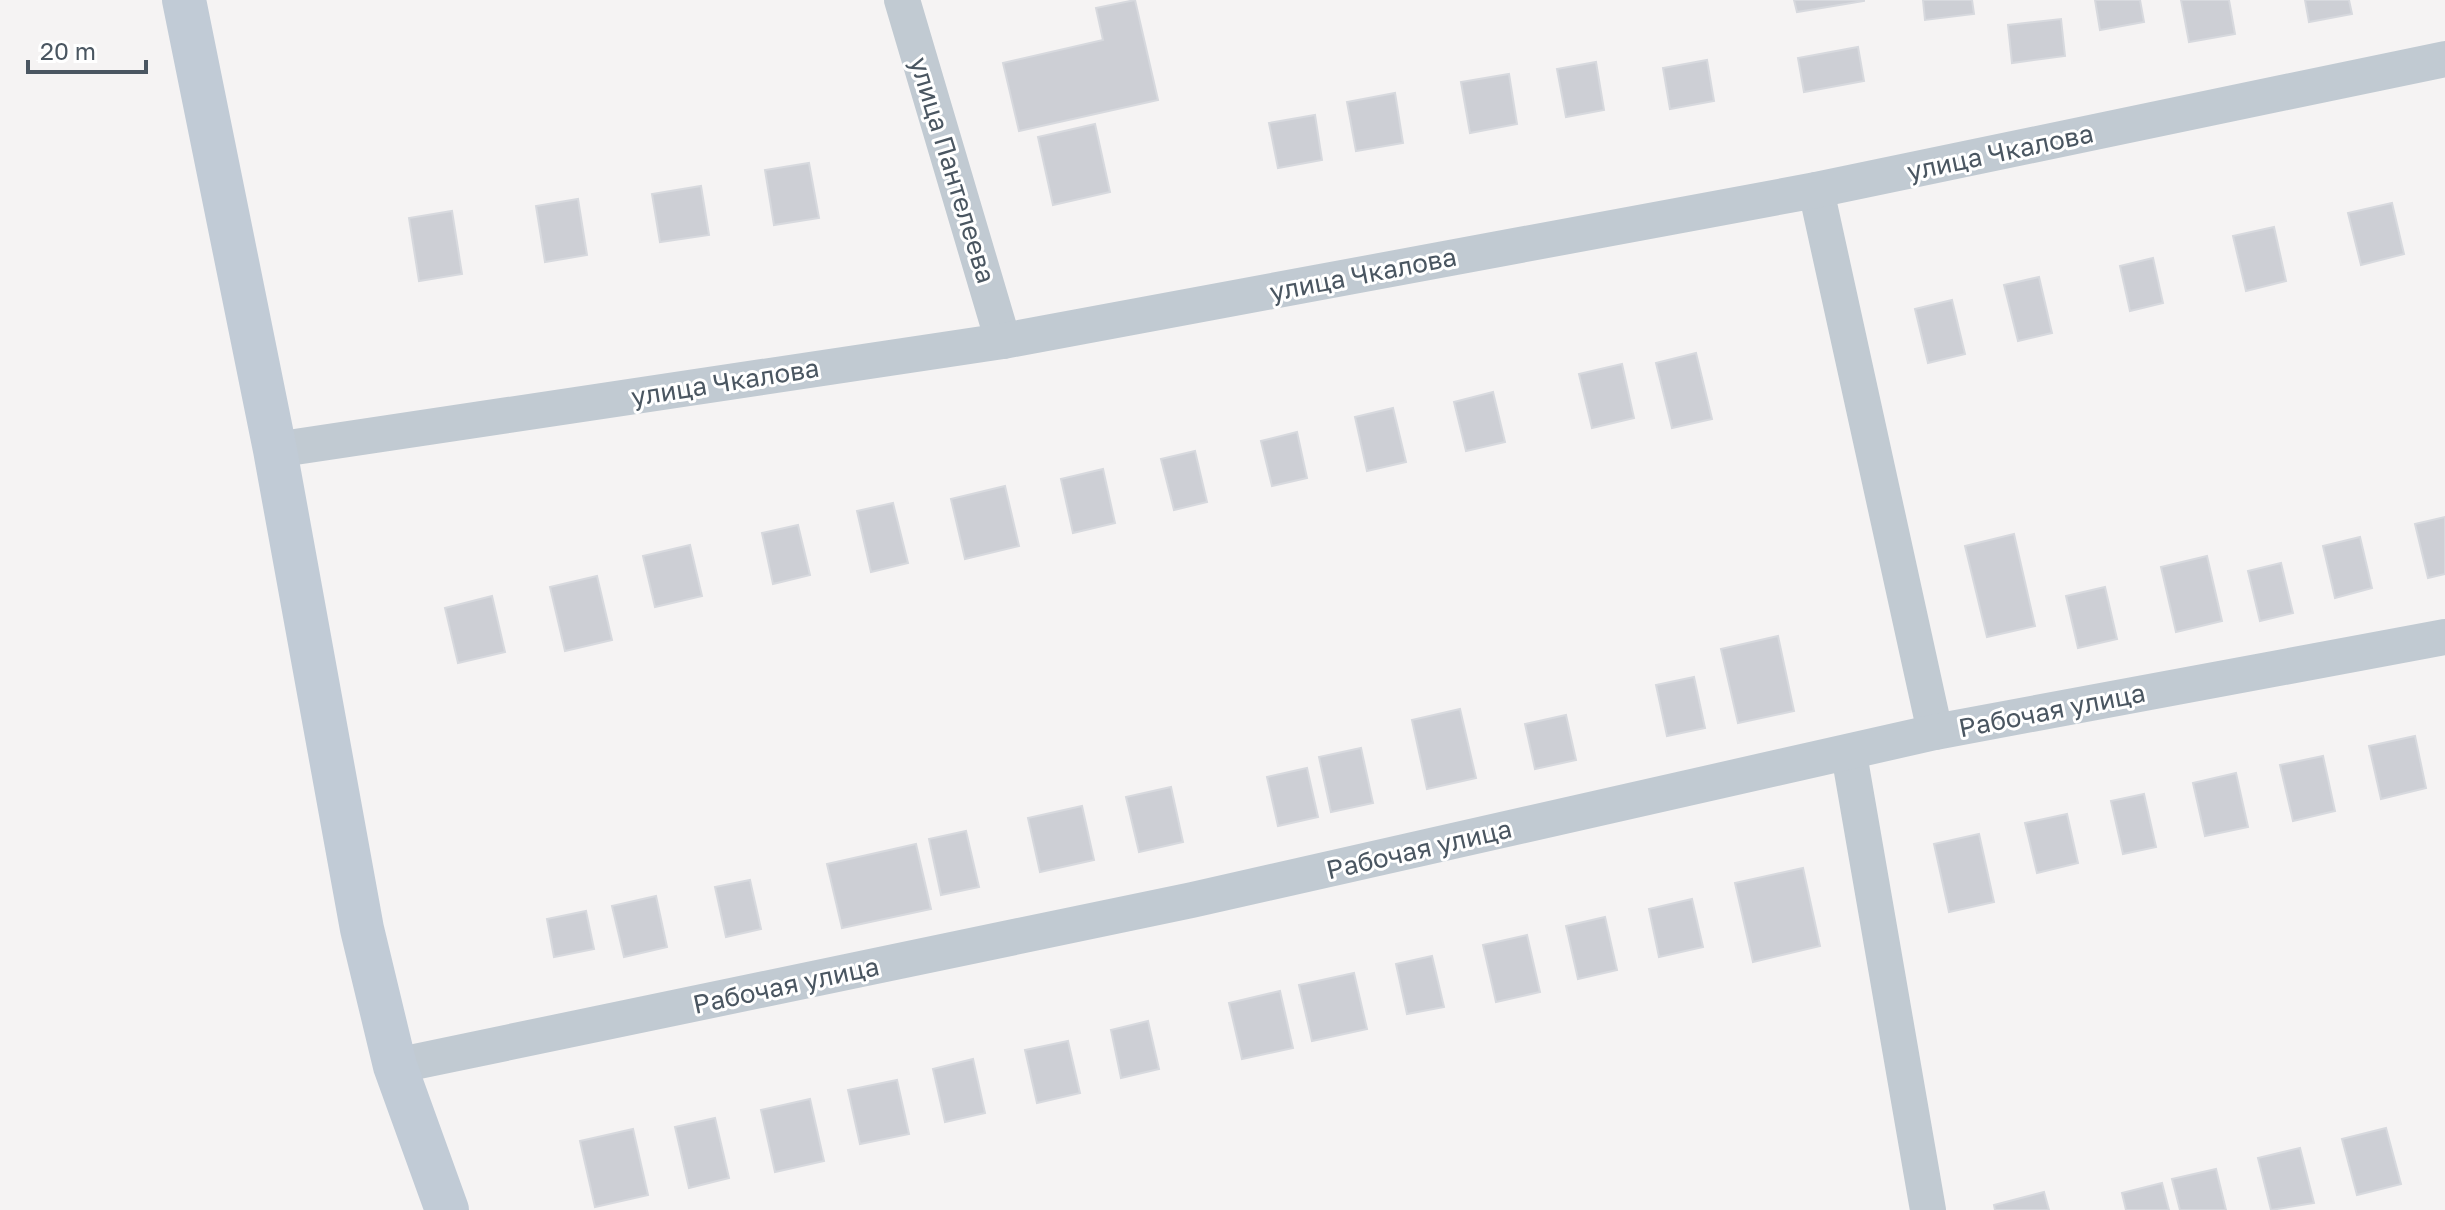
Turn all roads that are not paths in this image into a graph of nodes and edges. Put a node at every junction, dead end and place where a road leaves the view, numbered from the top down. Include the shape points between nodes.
1 (184, 0) edge
2 (902, 0) edge
3 (2445, 59) edge
4 (1816, 190) junction
5 (1003, 341) junction
6 (275, 450) junction
7 (2445, 637) edge
8 (1935, 732) junction
9 (1849, 754) junction
10 (395, 1066) junction
11 (447, 1210) edge
12 (1928, 1210) edge

1 - 6 main road
2 - 5 street, улица Пантелеева
3 - 4 street, улица Чкалова
4 - 5 street, улица Чкалова
4 - 8 street
5 - 6 street, улица Чкалова
6 - 10 main road via 362,929
7 - 8 street, Рабочая улица
8 - 9 street, Рабочая улица
9 - 10 street, Рабочая улица via 1192,900
9 - 12 street
10 - 11 main road

